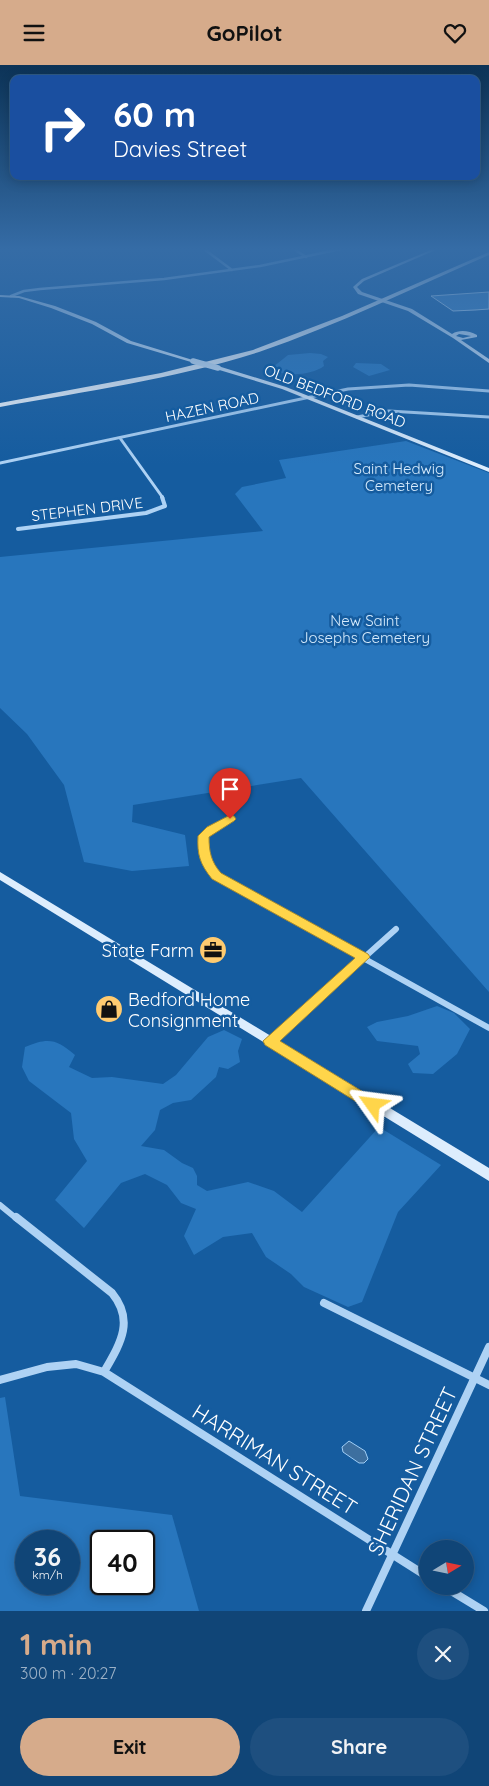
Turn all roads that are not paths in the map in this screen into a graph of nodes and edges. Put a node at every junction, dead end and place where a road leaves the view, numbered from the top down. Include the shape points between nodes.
1 (89, 321) edge
2 (332, 321) edge
3 (429, 321) edge
4 (434, 324) junction
5 (466, 332) junction
6 (452, 336) junction
7 (470, 338) junction
8 (471, 348) junction
9 (489, 361) edge
10 (489, 391) edge
11 (310, 397) junction
12 (0, 405) edge
13 (357, 417) junction
14 (489, 417) edge
15 (120, 438) junction
16 (0, 463) edge
17 (489, 470) edge
18 (18, 529) dead end
19 (230, 819) dead end
20 (0, 875) edge
21 (396, 929) dead end
22 (364, 957) junction
23 (489, 1028) edge
24 (270, 1041) junction
25 (489, 1175) edge
26 (0, 1205) edge
27 (324, 1303) dead end
28 (489, 1347) edge
29 (104, 1372) junction
30 (475, 1377) junction
31 (0, 1380) edge
32 (489, 1385) edge
33 (391, 1555) junction
34 (419, 1572) edge
35 (458, 1595) edge
36 (366, 1611) edge
37 (484, 1611) edge

1 - 11 street, OLD BEDFORD ROAD, bridge via 129,342
2 - 12 main road via 236,356
3 - 4 street
4 - 5 street
4 - 6 street
5 - 6 street
5 - 7 street via 474,335
6 - 7 street
6 - 8 street
7 - 8 street
8 - 9 street
10 - 11 street, HAZEN ROAD via 394,385 348,389
11 - 13 street, OLD BEDFORD ROAD
11 - 15 street, HAZEN ROAD
13 - 14 street via 389,411
13 - 17 street, OLD BEDFORD ROAD
15 - 16 street, HAZEN ROAD
15 - 18 street, STEPHEN DRIVE via 165,506 146,513
19 - 22 street via 204,836 203,852 216,876
20 - 24 street
21 - 22 street
22 - 23 street
22 - 24 street
24 - 25 street
26 - 29 street via 112,1293 123,1307 124,1327 118,1348
27 - 30 street
28 - 30 street, SHERIDAN STREET
29 - 31 street, HARRIMAN STREET via 76,1364 47,1367
29 - 33 street, HARRIMAN STREET
30 - 32 street
30 - 33 street, SHERIDAN STREET
33 - 34 street, HARRIMAN STREET
33 - 36 street, SHERIDAN STREET
35 - 37 street

